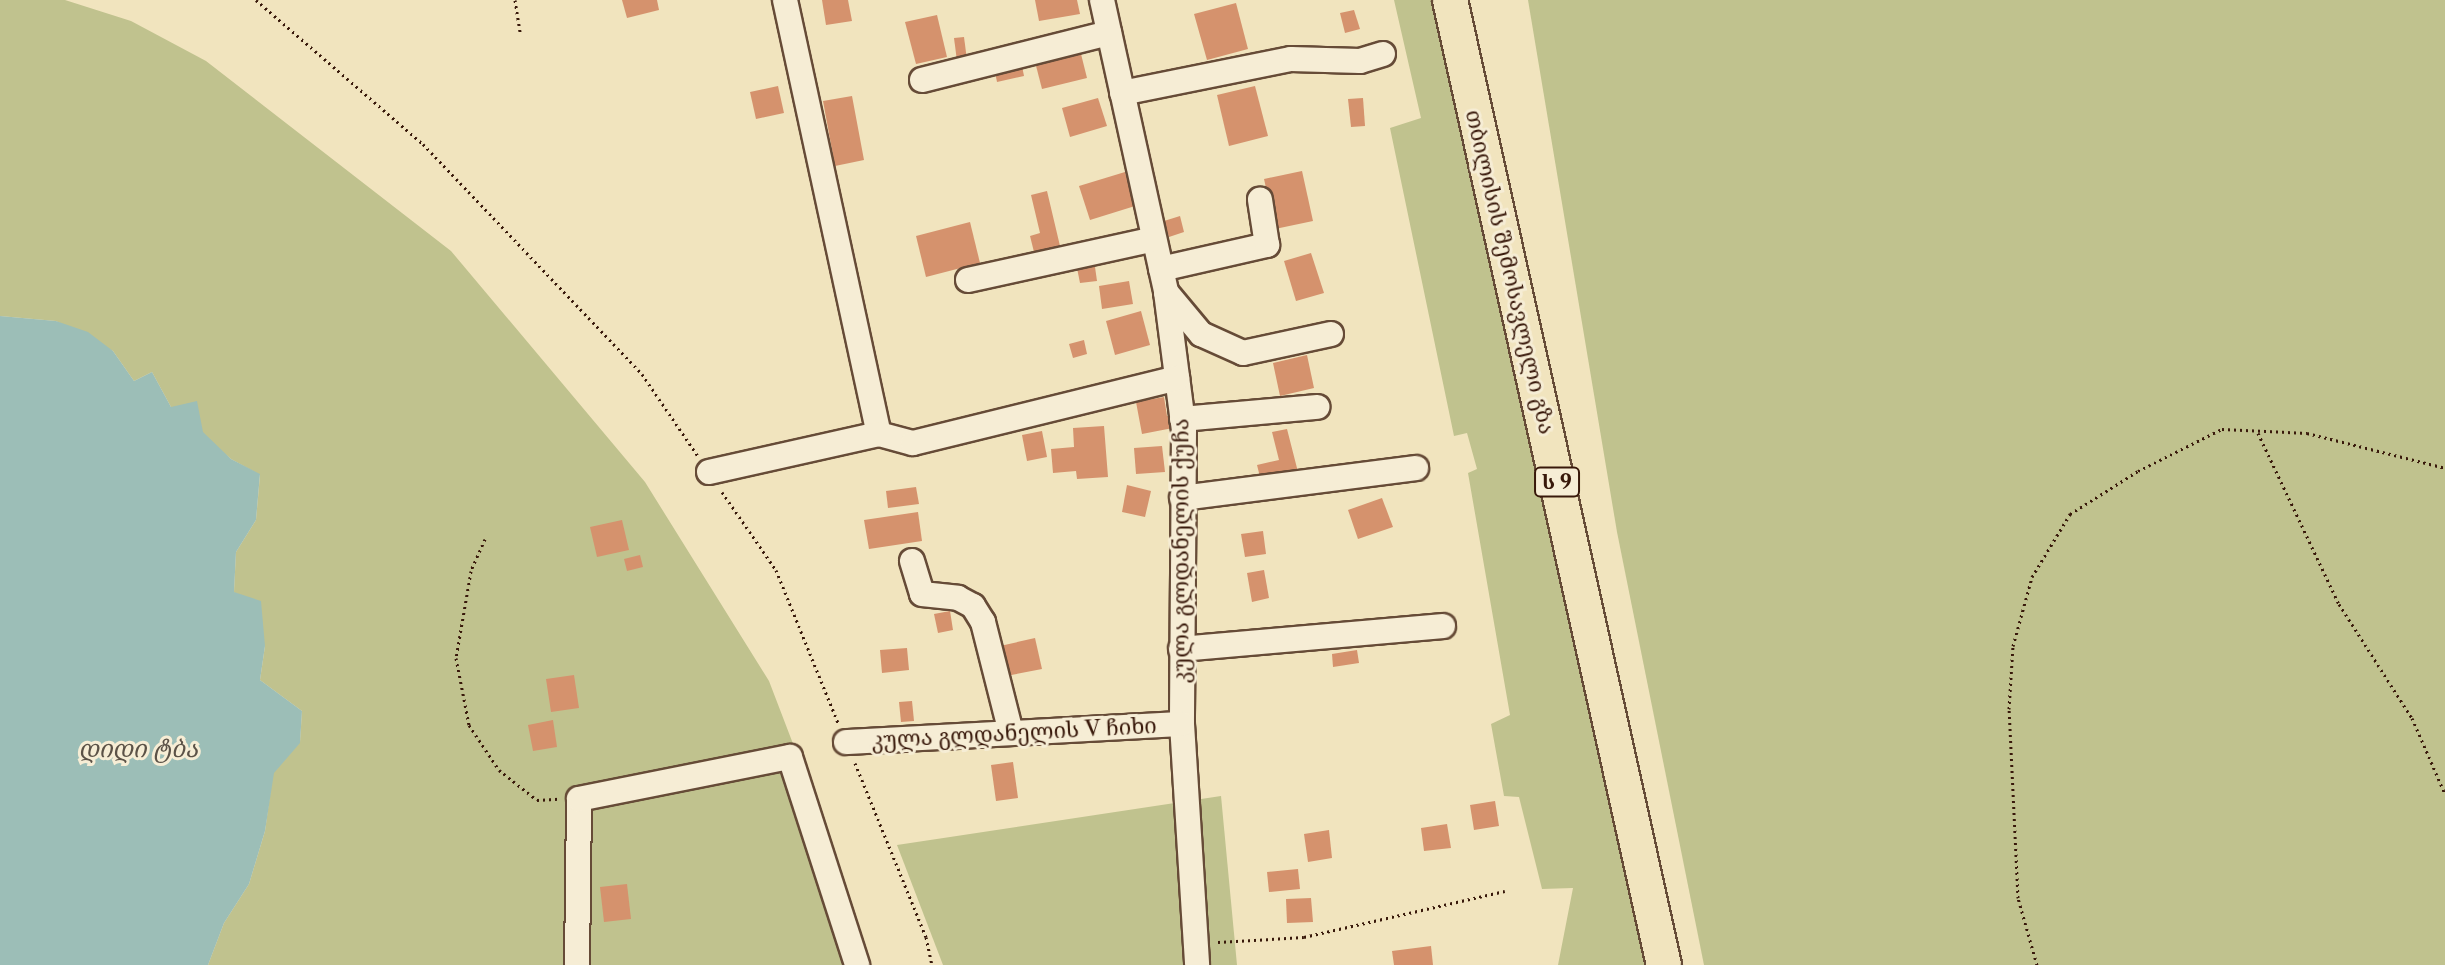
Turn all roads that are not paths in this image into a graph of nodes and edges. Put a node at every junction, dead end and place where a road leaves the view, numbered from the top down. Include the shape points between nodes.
1 (785, 0) edge
2 (1103, 0) edge
3 (1450, 0) edge
4 (1109, 33) junction
5 (1383, 54) dead end
6 (922, 80) dead end
7 (1122, 93) junction
8 (1260, 200) dead end
9 (1154, 239) junction
10 (968, 280) dead end
11 (1163, 280) junction
12 (1331, 334) dead end
13 (1177, 378) junction
14 (1317, 407) dead end
15 (1182, 419) junction
16 (879, 434) junction
17 (1416, 468) dead end
18 (709, 472) road end
19 (1182, 498) junction
20 (912, 561) dead end
21 (1443, 626) dead end
22 (1181, 649) junction
23 (1182, 724) junction
24 (1011, 733) junction
25 (846, 742) road end
26 (1196, 954) edge
27 (577, 965) edge
28 (857, 965) edge
29 (1664, 965) edge

1 - 16 street
2 - 4 street, კულა გლდანელის ქუჩა
3 - 29 highway, თბილისის შემოსავლელი გზა / ს 9
4 - 6 street
4 - 7 street, კულა გლდანელის ქუჩა
5 - 7 street via 1360,61 1291,59
7 - 9 street, კულა გლდანელის ქუჩა
8 - 11 street via 1267,245
9 - 10 street
9 - 11 street, კულა გლდანელის ქუჩა
11 - 12 street via 1201,334 1243,353
11 - 13 street, კულა გლდანელის ქუჩა
13 - 15 street, კულა გლდანელის ქუჩა
13 - 16 street via 913,443
14 - 15 street
15 - 19 street, კულა გლდანელის ქუჩა
16 - 18 street
17 - 19 street
19 - 22 street, კულა გლდანელის ქუჩა
20 - 24 street via 922,594 958,598 973,606 983,622
21 - 22 street
22 - 23 street, კულა გლდანელის ქუჩა
23 - 24 street, კულა გლდანელის V ჩიხი
23 - 26 street, კულა გლდანელის ქუჩა
24 - 25 street, კულა გლდანელის V ჩიხი
27 - 28 street via 579,799 790,757

